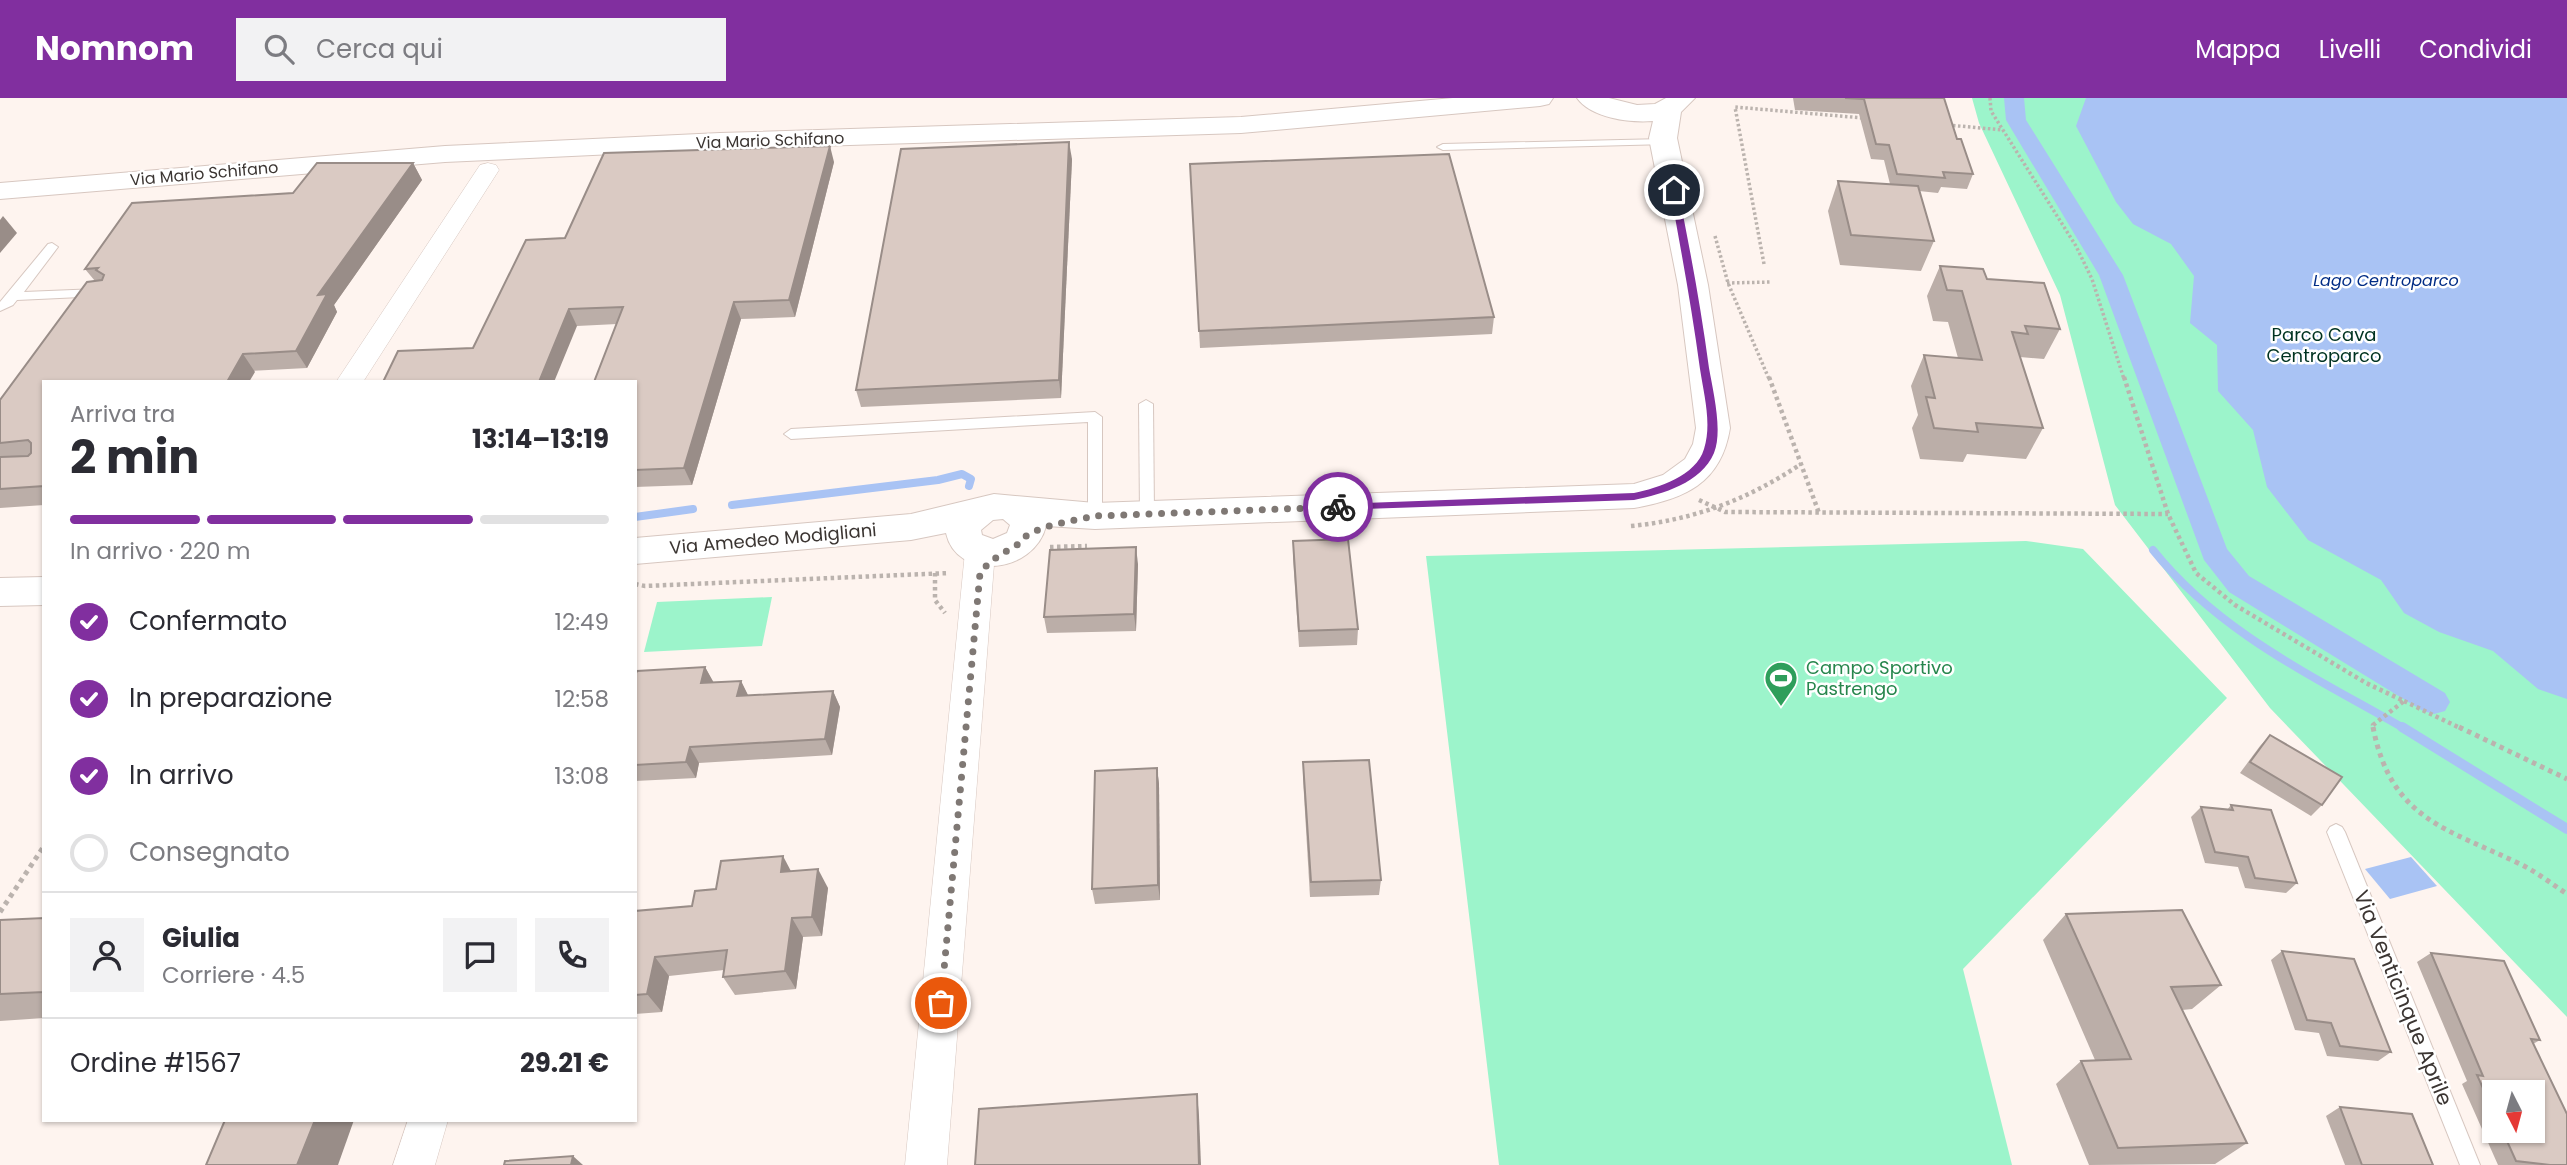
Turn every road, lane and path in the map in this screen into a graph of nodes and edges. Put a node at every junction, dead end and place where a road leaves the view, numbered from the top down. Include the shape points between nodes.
1 (1541, 98) edge
2 (1990, 98) edge
3 (1586, 99) edge
4 (1675, 103) edge
5 (1629, 112) junction
6 (1869, 118) edge
7 (1936, 124) edge
8 (2003, 130) junction
9 (1664, 140) junction
10 (1443, 147) dead end
11 (488, 170) dead end
12 (0, 191) edge
13 (1715, 233) dead end
14 (52, 247) dead end
15 (1764, 264) dead end
16 (1772, 282) dead end
17 (1728, 283) junction
18 (1693, 285) junction
19 (109, 293) edge
20 (13, 296) junction
21 (0, 307) edge
22 (350, 380) edge
23 (1146, 404) dead end
24 (791, 434) dead end
25 (1801, 464) junction
26 (1686, 476) junction
27 (1714, 508) junction
28 (1819, 513) junction
29 (1147, 514) junction
30 (2168, 514) junction
31 (1629, 526) dead end
32 (1098, 531) junction
33 (998, 540) junction
34 (637, 551) edge
35 (637, 584) edge
36 (42, 591) edge
37 (0, 592) edge
38 (2404, 701) junction
39 (2567, 779) edge
40 (2336, 832) dead end
41 (42, 849) edge
42 (2567, 894) edge
43 (0, 912) edge
44 (427, 1122) edge
45 (414, 1165) edge
46 (926, 1165) edge
47 (2470, 1165) edge

1 - 12 street, Via Mario Schifano via 1241,125 445,154
2 - 8 path via 1991,111
3 - 5 street
4 - 5 street via 1653,112
4 - 9 street
5 - 9 street via 1649,122
6 - 15 path via 1735,107
7 - 8 path
8 - 30 path via 2092,279
9 - 10 lane
9 - 18 street
11 - 22 street
13 - 17 path
14 - 20 lane
16 - 17 path
17 - 18 path
17 - 25 path
18 - 26 street via 1713,428 1709,452
19 - 20 lane
20 - 21 lane
23 - 29 lane
24 - 32 lane via 1095,417
25 - 27 path via 1772,485
25 - 28 path
26 - 27 path
26 - 29 street via 1634,496
27 - 28 path
27 - 31 path via 1657,525
28 - 30 path
29 - 32 street
30 - 38 path via 2196,573 2214,590 2366,683
32 - 33 path
32 - 33 street via 1058,525
33 - 34 street, Via Amedeo Modigliani via 911,527
33 - 35 path
33 - 46 street
36 - 37 street
38 - 39 path
38 - 42 path via 2373,725 2384,768 2412,807 2434,825 2522,866
40 - 47 lane, Via Venticinque Aprile
41 - 43 path
44 - 45 street

